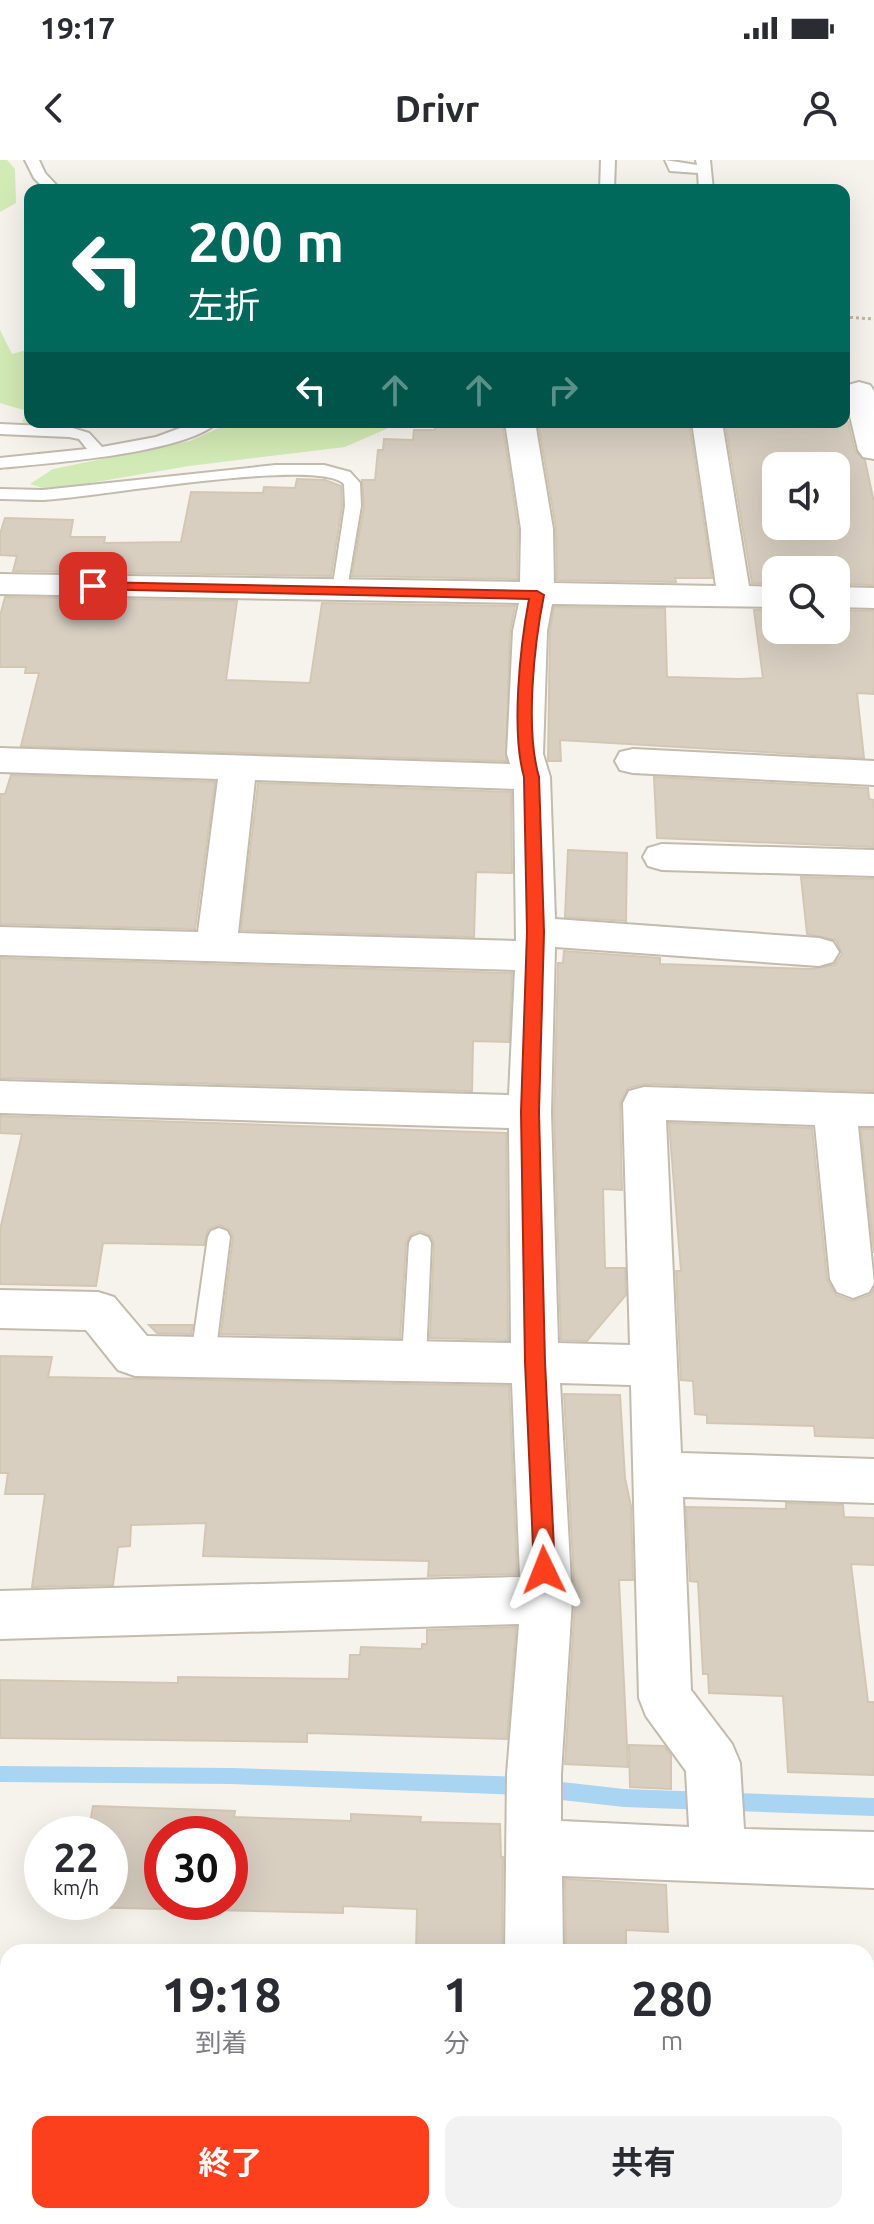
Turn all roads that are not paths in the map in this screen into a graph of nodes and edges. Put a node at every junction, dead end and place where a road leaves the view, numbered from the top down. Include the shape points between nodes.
1 (32, 160) edge
2 (608, 160) edge
3 (672, 160) edge
4 (703, 164) edge
5 (48, 184) edge
6 (607, 184) edge
7 (705, 184) edge
8 (859, 391) edge
9 (198, 428) edge
10 (521, 428) edge
11 (708, 428) edge
12 (0, 429) edge
13 (874, 450) edge
14 (97, 451) junction
15 (0, 463) edge
16 (0, 494) edge
17 (0, 584) edge
18 (340, 591) junction
19 (537, 595) junction
20 (734, 596) junction
21 (762, 597) edge
22 (850, 597) edge
23 (874, 598) edge
24 (0, 760) edge
25 (633, 761) dead end
26 (238, 767) junction
27 (874, 773) edge
28 (532, 777) junction
29 (662, 857) dead end
30 (874, 863) edge
31 (0, 941) edge
32 (535, 944) junction
33 (216, 948) junction
34 (819, 952) dead end
35 (0, 1097) edge
36 (854, 1109) edge
37 (530, 1112) junction
38 (219, 1237) dead end
39 (420, 1243) dead end
40 (853, 1279) dead end
41 (0, 1309) edge
42 (203, 1357) junction
43 (414, 1359) junction
44 (535, 1362) junction
45 (654, 1365) junction
46 (657, 1474) junction
47 (874, 1481) edge
48 (546, 1600) junction
49 (0, 1615) edge
50 (534, 1807) junction
51 (718, 1856) junction
52 (873, 1869) edge
53 (534, 1944) edge

1 - 5 lane
2 - 6 lane
3 - 4 lane via 675,168
4 - 7 lane
8 - 13 street
9 - 14 lane
10 - 19 street via 537,529
11 - 20 street
12 - 14 lane via 69,432 84,436
14 - 15 lane
16 - 18 lane via 43,495 276,470 344,475 352,483 353,506
17 - 18 street
18 - 19 street
19 - 20 street
19 - 28 street via 530,631 525,754
20 - 21 street
22 - 23 street
24 - 26 street
25 - 27 street
26 - 28 street
26 - 33 street
28 - 32 street
29 - 30 street
31 - 33 street
32 - 33 street
32 - 34 street via 663,938 690,945
32 - 37 street
35 - 37 street
36 - 40 street
36 - 45 street via 644,1103
37 - 44 street
38 - 42 lane
39 - 43 lane
41 - 42 street via 98,1311 135,1356
42 - 43 street
43 - 44 street
44 - 45 street
44 - 48 street
45 - 46 street
46 - 47 street
46 - 51 street via 665,1698 713,1763
48 - 49 street
48 - 50 street
50 - 51 street
50 - 53 street
51 - 52 street

